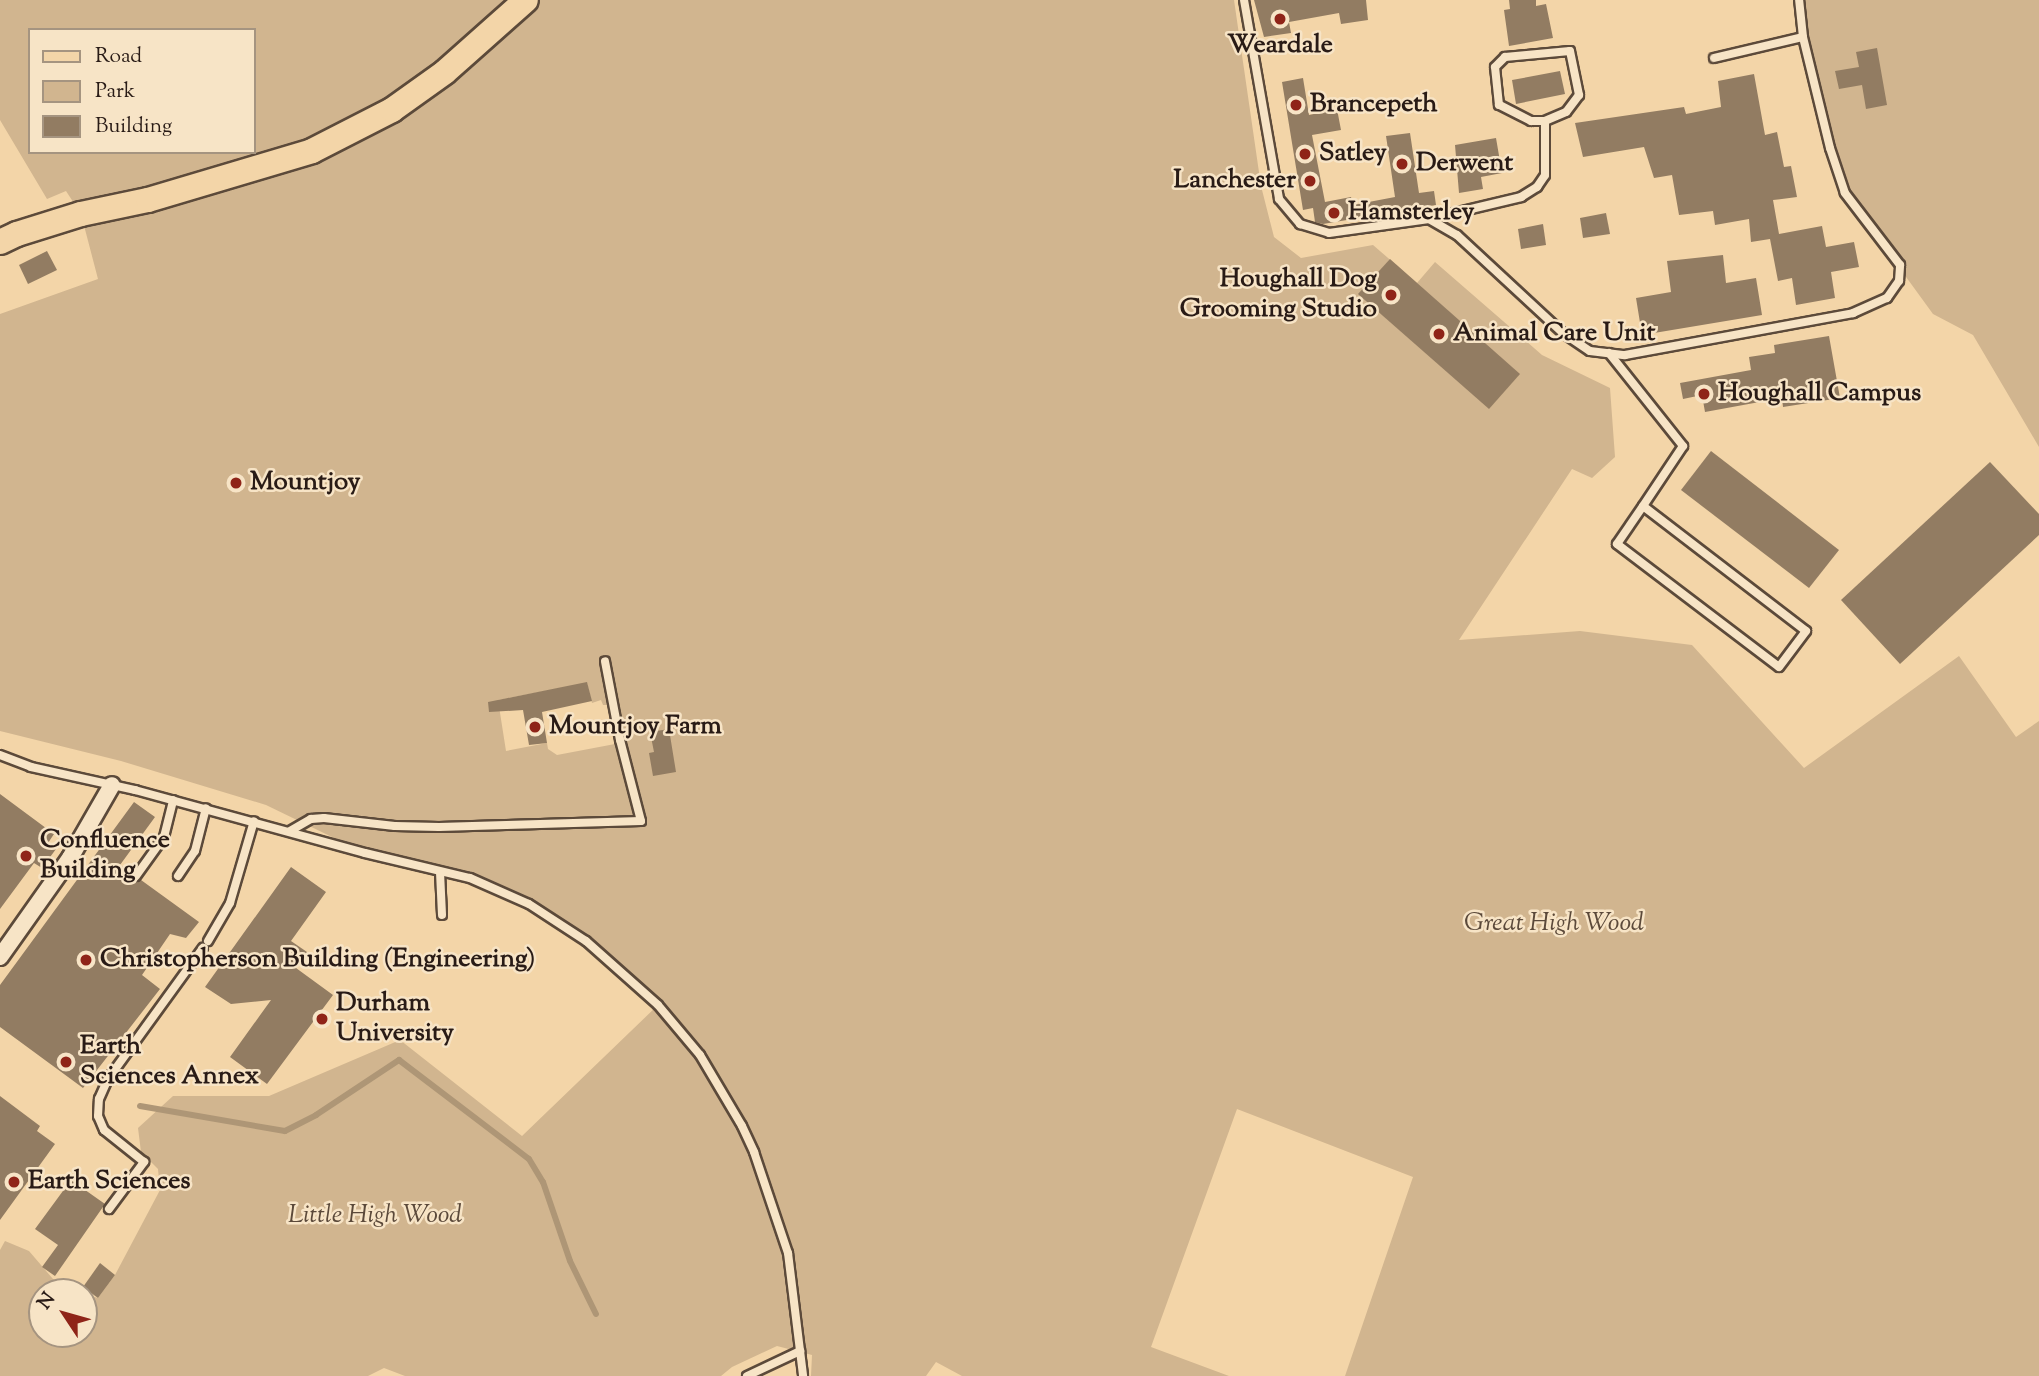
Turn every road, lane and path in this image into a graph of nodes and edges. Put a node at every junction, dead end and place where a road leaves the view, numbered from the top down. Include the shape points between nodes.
1 (526, 0) edge
2 (1244, 0) edge
3 (1799, 0) edge
4 (1803, 37) junction
5 (1714, 58) dead end
6 (1545, 121) junction
7 (1429, 219) junction
8 (6, 237) edge
9 (1609, 353) junction
10 (1643, 506) junction
11 (605, 661) dead end
12 (0, 755) edge
13 (112, 785) junction
14 (173, 800) junction
15 (206, 808) junction
16 (254, 821) junction
17 (290, 831) junction
18 (440, 872) junction
19 (135, 876) dead end
20 (178, 876) dead end
21 (442, 915) dead end
22 (0, 957) edge
23 (109, 1209) dead end
24 (800, 1351) junction
25 (747, 1376) edge
26 (803, 1376) edge

1 - 8 main road via 445,72 392,110 312,151
2 - 7 lane via 1279,199 1286,208 1300,224 1329,233
3 - 4 lane
4 - 5 lane
4 - 9 lane via 1845,192 1900,265 1899,281 1887,298 1853,313 1625,355
6 - 6 lane via 1566,112 1578,95 1570,51 1505,57 1496,67 1500,104 1509,113
6 - 7 lane via 1545,175 1537,187 1521,197
7 - 9 lane via 1457,235 1563,333 1590,351
9 - 10 lane via 1683,446
10 - 10 lane via 1617,544 1779,667 1806,631
11 - 17 lane via 640,821 439,827 324,818 311,819
12 - 13 lane via 31,767
13 - 14 lane
13 - 22 street via 70,858
14 - 15 lane
14 - 19 lane via 163,837
15 - 16 lane
15 - 20 lane via 195,851
16 - 17 lane
16 - 23 lane via 230,903 108,1079 99,1099 98,1116 104,1130 144,1162
17 - 18 lane
18 - 21 lane
18 - 24 lane via 470,878 529,904 586,941 658,1005 700,1055 754,1152 788,1253
24 - 25 lane
24 - 26 lane

